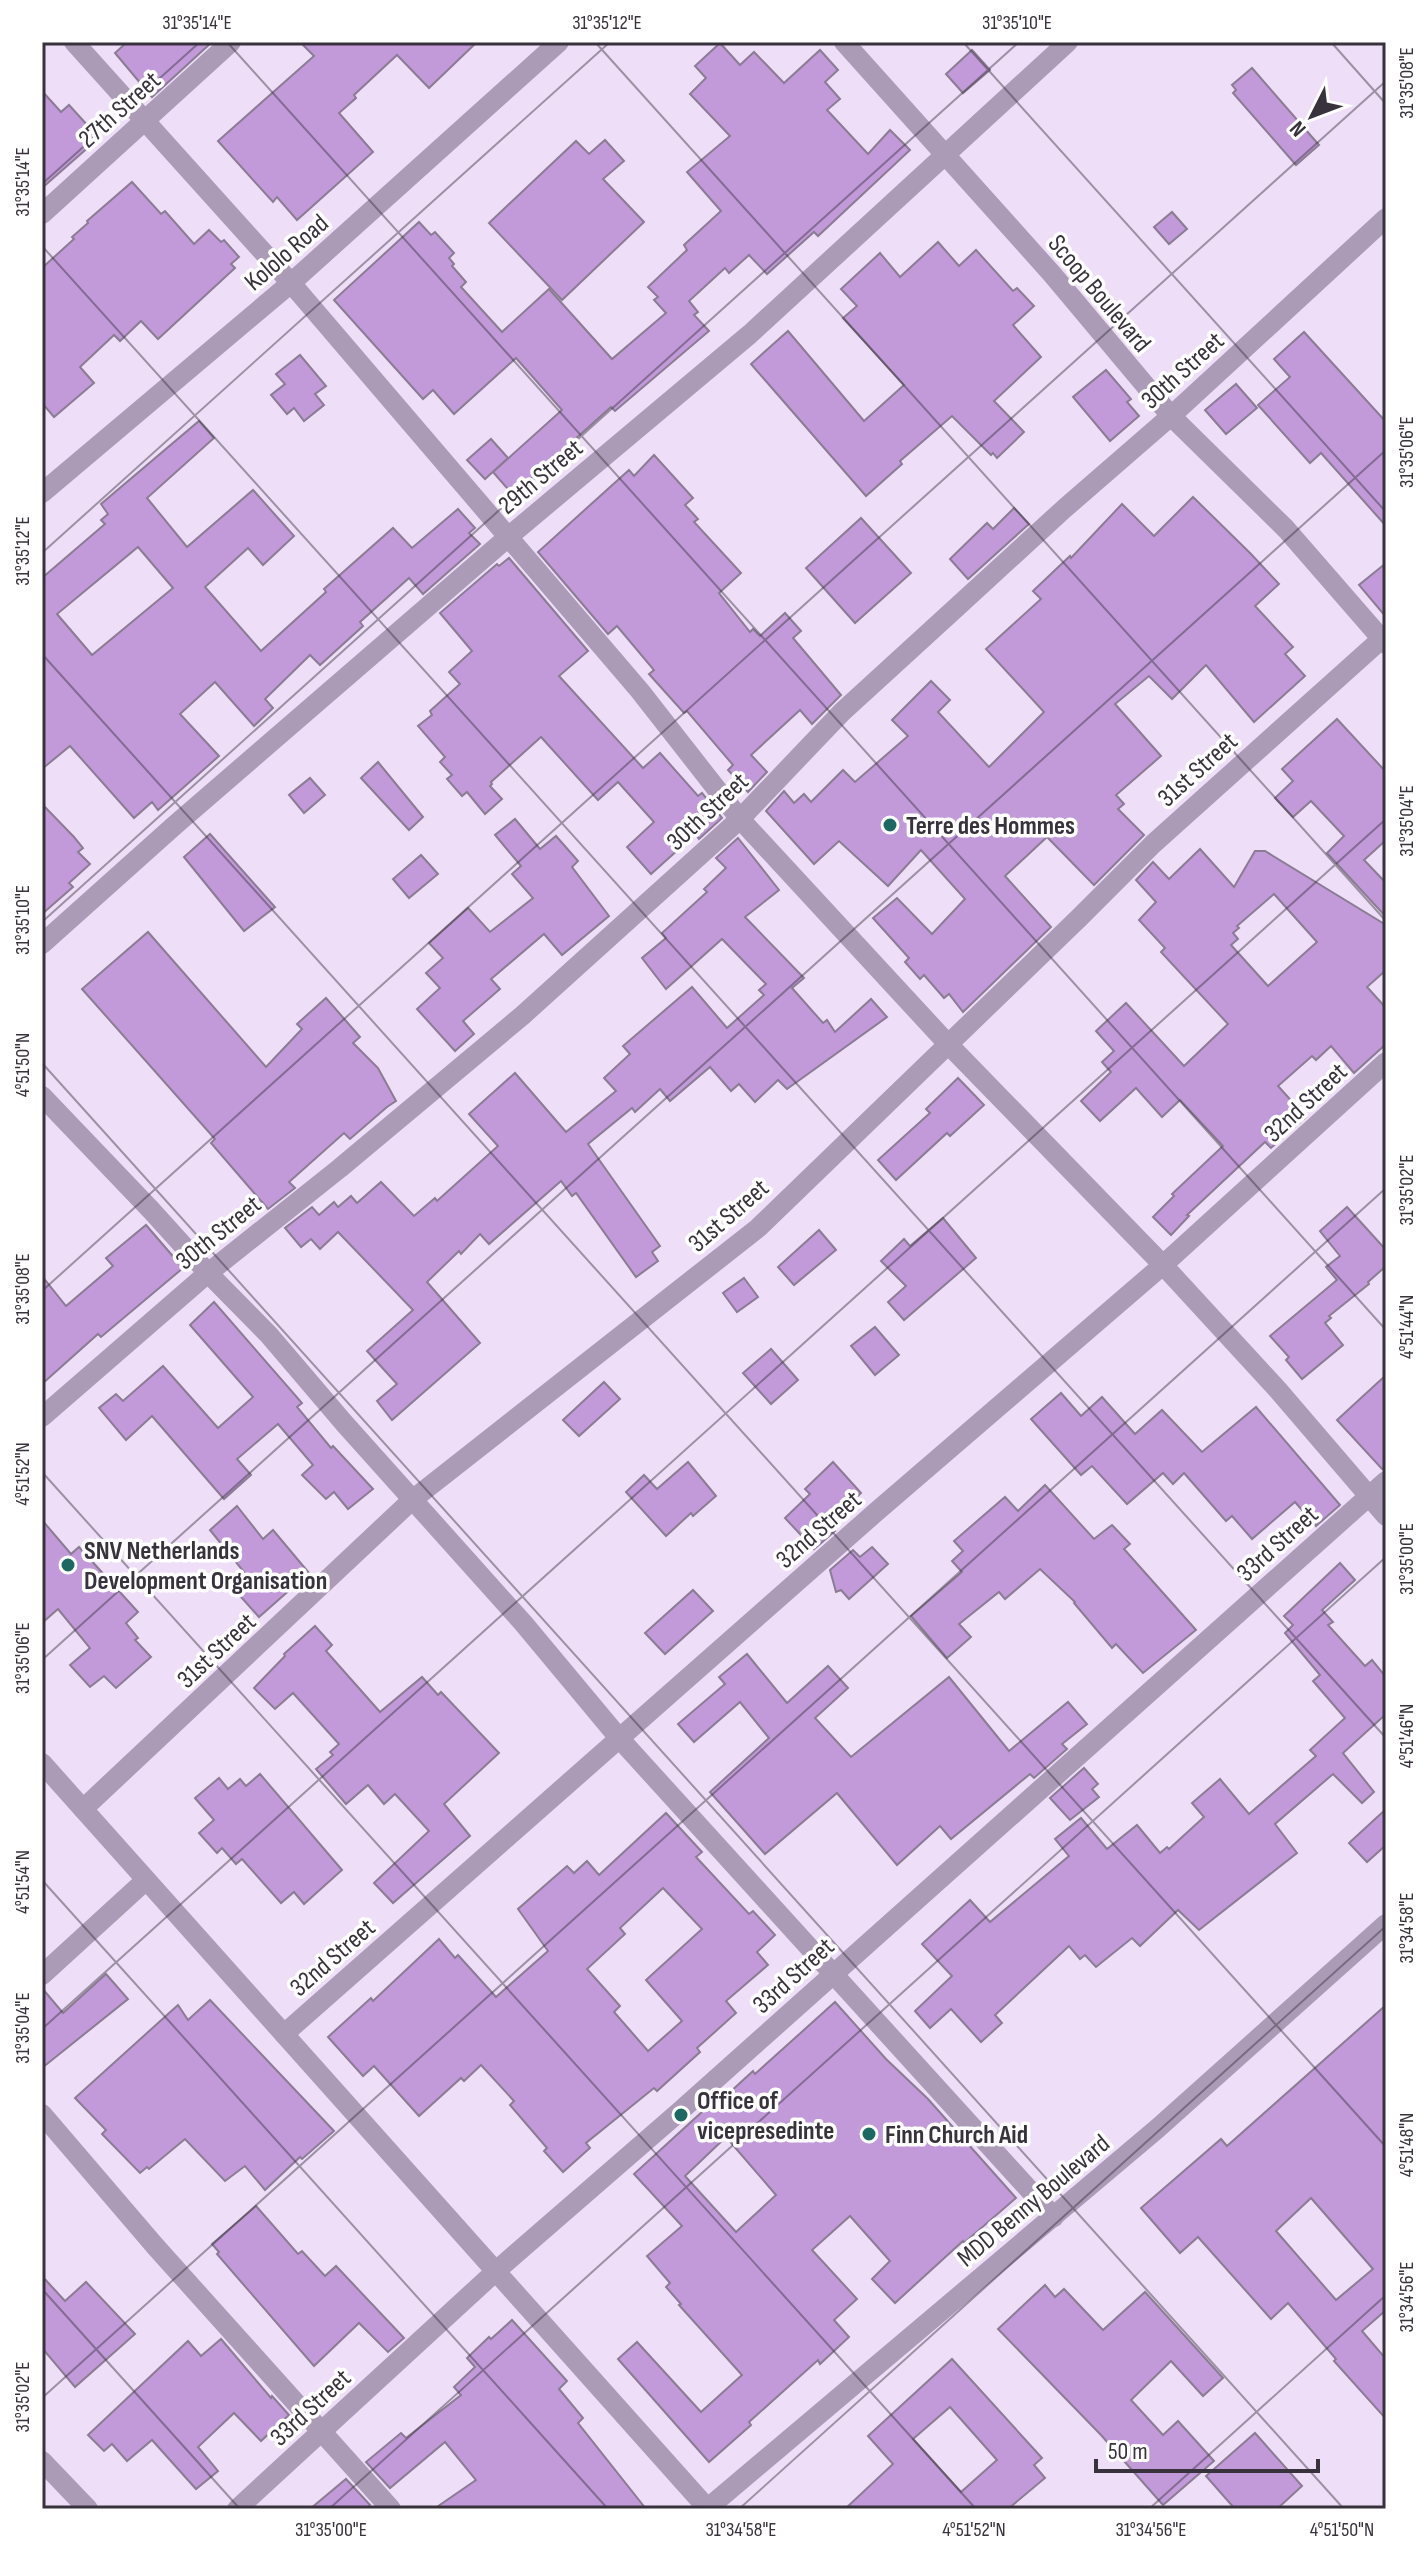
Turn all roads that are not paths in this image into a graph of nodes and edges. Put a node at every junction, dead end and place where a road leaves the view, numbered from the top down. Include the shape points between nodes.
1 (74, 42) edge
2 (231, 42) edge
3 (559, 42) edge
4 (844, 42) edge
5 (1068, 42) edge
6 (145, 122) junction
7 (944, 154) junction
8 (42, 214) edge
9 (1386, 218) edge
10 (291, 283) junction
11 (1171, 416) junction
12 (42, 493) edge
13 (507, 538) junction
14 (1385, 639) edge
15 (740, 819) junction
16 (42, 944) edge
17 (947, 1043) junction
18 (1386, 1062) edge
19 (42, 1096) edge
20 (1163, 1265) junction
21 (208, 1273) junction
22 (42, 1417) edge
23 (1386, 1481) edge
24 (1369, 1496) junction
25 (412, 1500) junction
26 (1386, 1516) edge
27 (619, 1738) junction
28 (42, 1763) edge
29 (83, 1809) junction
30 (146, 1880) junction
31 (1386, 1924) edge
32 (832, 1974) junction
33 (42, 1975) edge
34 (284, 2034) junction
35 (42, 2114) edge
36 (1054, 2217) junction
37 (496, 2271) junction
38 (321, 2432) junction
39 (42, 2461) edge
40 (88, 2509) edge
41 (237, 2509) edge
42 (391, 2509) edge
43 (708, 2509) edge

1 - 6 street
2 - 6 street, 27th Street
3 - 10 street, Kololo Road
4 - 7 street, Scoop Boulevard
5 - 7 street, 29th Street
6 - 8 street, 27th Street
6 - 10 street
7 - 11 street, Scoop Boulevard
7 - 13 street, 29th Street via 750,334
9 - 11 street, 30th Street
10 - 12 street, Kololo Road
10 - 13 street
11 - 14 street, Scoop Boulevard via 1286,529
11 - 15 street, 30th Street via 842,712
13 - 15 street via 640,691
13 - 16 street, 29th Street
14 - 17 street, 31st Street via 1153,844
15 - 17 street
15 - 21 street, 30th Street via 523,1015
17 - 20 street
17 - 25 street, 31st Street via 758,1228
18 - 20 street, 32nd Street
19 - 21 street
20 - 24 street
20 - 27 street, 32nd Street
21 - 22 street, 30th Street
21 - 25 street
23 - 24 street, 33rd Street
24 - 26 street
24 - 32 street, 33rd Street
25 - 27 street
25 - 29 street, 31st Street
27 - 32 street
27 - 34 street, 32nd Street
28 - 29 street
29 - 30 street
30 - 33 street
30 - 34 street
31 - 36 street, MDD Benny Boulevard
32 - 36 street
32 - 37 street, 33rd Street
34 - 37 street
35 - 38 street
36 - 43 street, MDD Benny Boulevard
37 - 38 street, 33rd Street
37 - 43 street
38 - 41 street, 33rd Street
38 - 42 street
39 - 40 street

